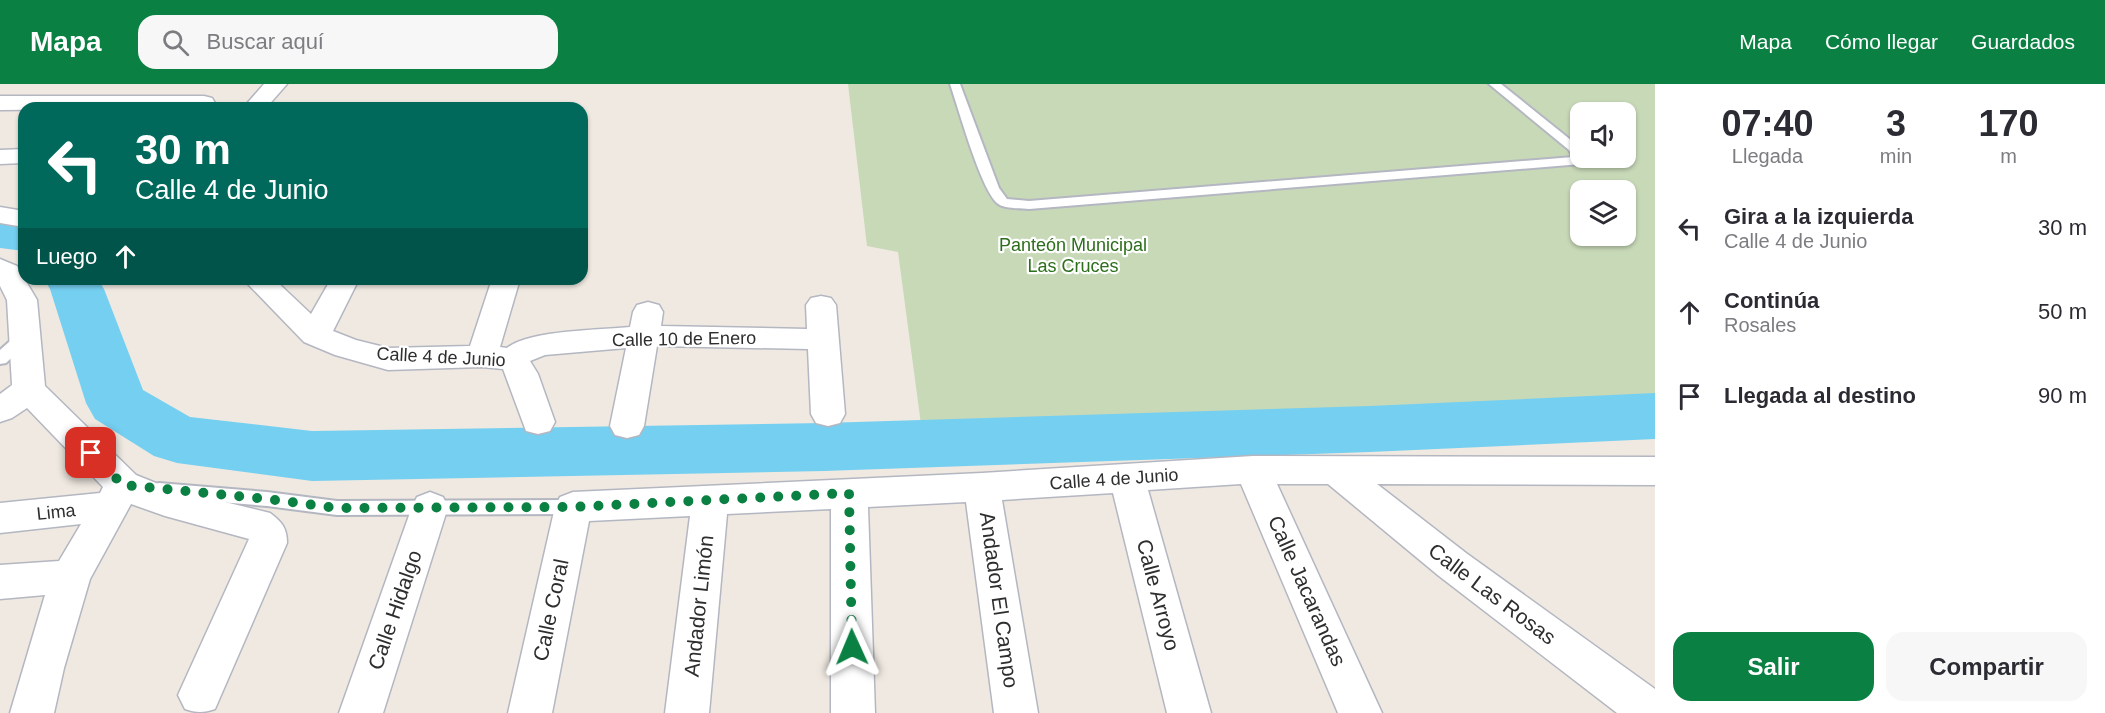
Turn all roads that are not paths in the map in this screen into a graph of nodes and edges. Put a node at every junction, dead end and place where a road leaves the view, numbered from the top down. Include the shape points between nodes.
1 (276, 84) edge
2 (955, 84) edge
3 (1494, 84) edge
4 (260, 102) edge
5 (0, 103) edge
6 (18, 103) edge
7 (18, 156) edge
8 (0, 157) edge
9 (0, 215) edge
10 (18, 218) edge
11 (0, 268) edge
12 (263, 285) edge
13 (342, 285) edge
14 (505, 285) edge
15 (821, 306) dead end
16 (646, 324) junction
17 (315, 335) junction
18 (24, 338) junction
19 (824, 339) junction
20 (497, 358) junction
21 (0, 359) edge
22 (29, 390) junction
23 (0, 410) edge
24 (828, 414) dead end
25 (538, 422) dead end
26 (627, 426) dead end
27 (1253, 470) junction
28 (1336, 470) junction
29 (1655, 471) edge
30 (1126, 478) junction
31 (982, 487) junction
32 (849, 493) junction
33 (117, 495) junction
34 (710, 500) junction
35 (430, 507) junction
36 (573, 507) junction
37 (0, 518) edge
38 (70, 577) junction
39 (0, 582) edge
40 (200, 695) dead end
41 (32, 713) edge
42 (361, 713) edge
43 (530, 713) edge
44 (687, 713) edge
45 (853, 713) edge
46 (1016, 713) edge
47 (1189, 713) edge
48 (1360, 713) edge
49 (1652, 713) edge

1 - 4 street
2 - 3 lane via 993,189 1004,202 1029,205 1581,160 1573,148
5 - 6 street
7 - 8 street
9 - 10 street
11 - 18 street via 7,272 22,300
12 - 17 street, Calle 4 de Junio
13 - 17 street
14 - 20 street
15 - 19 street
16 - 19 street, Calle 10 de Enero
16 - 20 street, Calle 10 de Enero
16 - 26 street
17 - 20 street, Calle 4 de Junio via 346,348 388,358
18 - 21 lane
18 - 22 street
19 - 24 street
20 - 25 street, Calle 4 de Junio via 522,374
22 - 23 street
22 - 33 street
27 - 28 street, Calle 4 de Junio
27 - 30 street, Calle 4 de Junio
27 - 48 street, Calle Jacarandas
28 - 29 street, Calle 4 de Junio
28 - 49 street, Calle Las Rosas via 1415,535
30 - 31 street, Calle 4 de Junio
30 - 47 street, Calle Arroyo
31 - 32 street, Calle 4 de Junio
31 - 46 street, Andador El Campo
32 - 34 street, Calle 4 de Junio
32 - 45 street
33 - 35 lane via 267,499 337,508
33 - 37 street, Lima
33 - 38 street
33 - 40 street via 257,524 268,532 268,543
34 - 36 street, Calle 4 de Junio
34 - 44 street, Andador Limón
35 - 36 lane
35 - 42 street, Calle Hidalgo
36 - 43 street, Calle Coral
38 - 39 street
38 - 41 street

